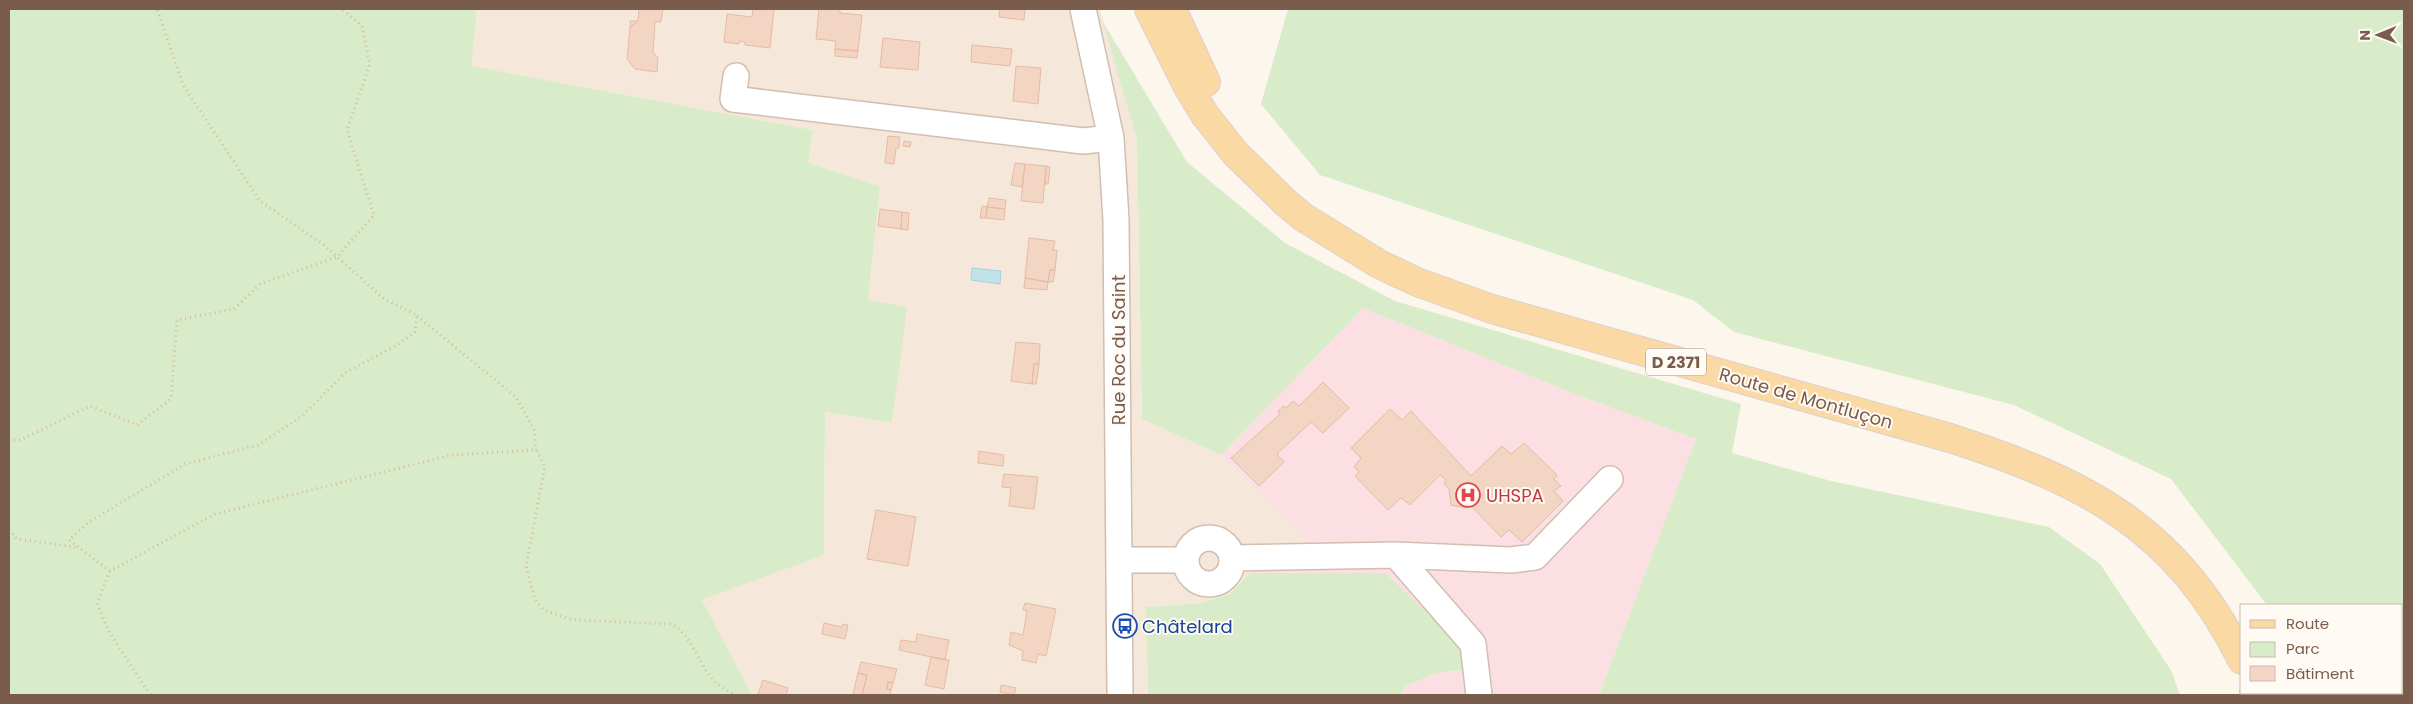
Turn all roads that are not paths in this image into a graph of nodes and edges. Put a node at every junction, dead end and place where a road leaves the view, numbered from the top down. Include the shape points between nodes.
1 (1083, 9) edge
2 (1150, 9) edge
3 (1172, 9) edge
4 (736, 76) dead end
5 (1111, 138) junction
6 (1610, 479) dead end
7 (1396, 555) junction
8 (1232, 558) junction
9 (1119, 560) junction
10 (1185, 560) junction
11 (2240, 627) edge
12 (2240, 656) edge
13 (1120, 695) edge
14 (1479, 695) edge

1 - 5 street, Rue Roc du Saint
2 - 12 main road, Route de Montluçon / D 2371 via 1188,86 1205,115 1230,146 1285,202 1349,247 1410,279 1492,309 1950,438 2064,481 2117,511 2180,564 2214,609
3 - 11 main road, Route de Montluçon / D 2371 via 1209,88 1255,150 1304,198 1363,239 1422,268 1524,305 1971,430 2043,456 2116,494 2155,523 2189,554 2220,593
4 - 5 street via 733,99 1083,141
5 - 9 street, Rue Roc du Saint via 1117,265
6 - 7 street via 1535,557 1511,560
7 - 8 street
7 - 14 street via 1473,644
8 - 10 street via 1225,544 1211,537 1196,541 1186,553
8 - 10 street via 1232,566 1224,579 1210,585 1195,580 1186,568
9 - 10 street
9 - 13 street, Rue Roc du Saint

